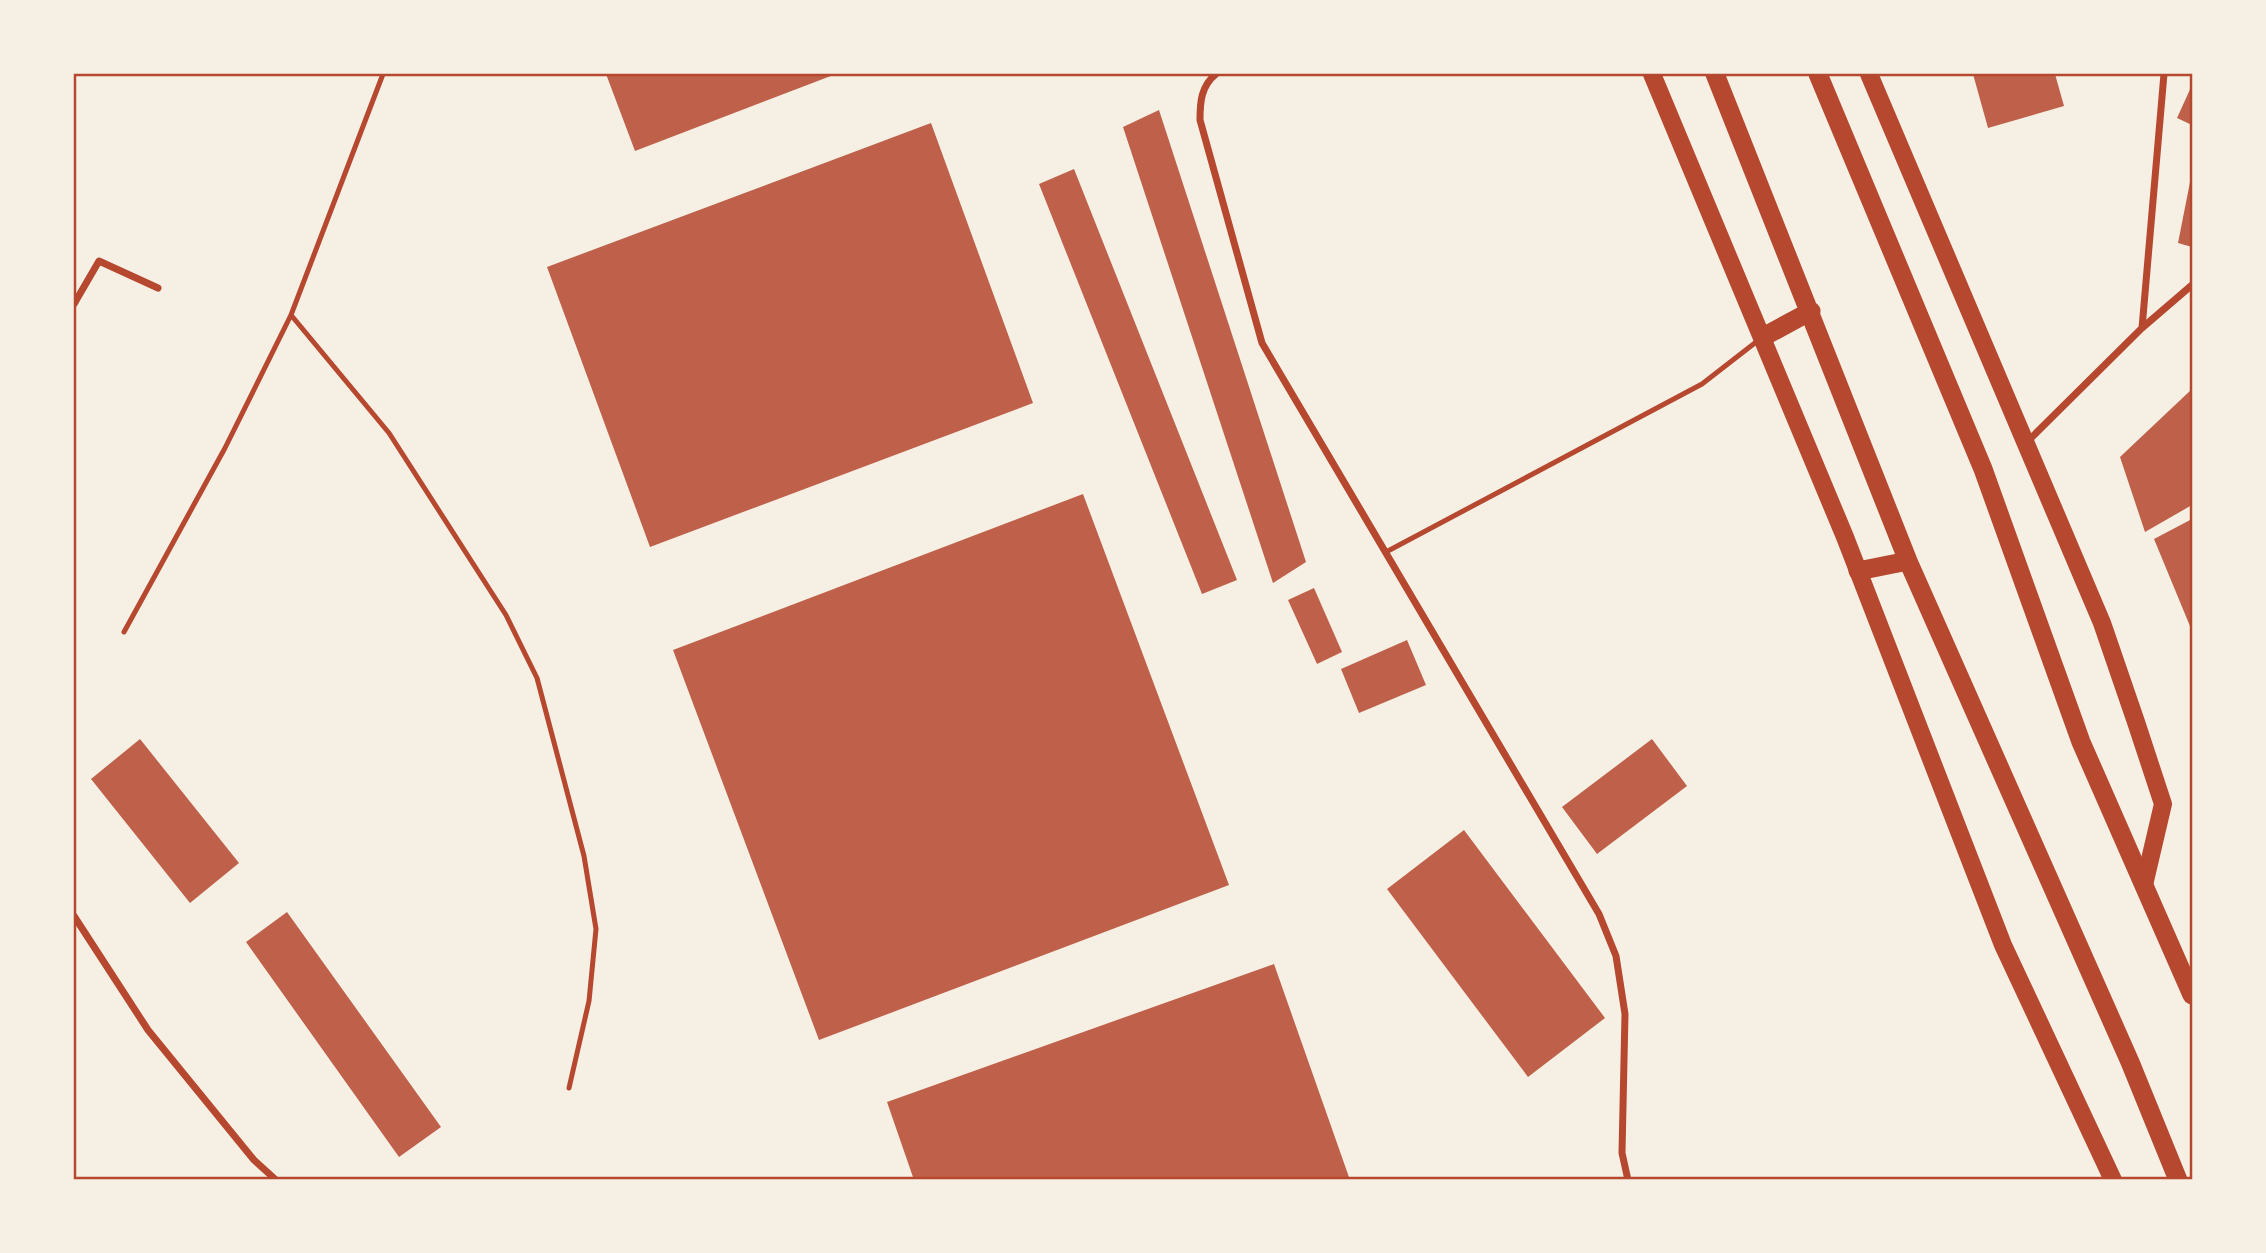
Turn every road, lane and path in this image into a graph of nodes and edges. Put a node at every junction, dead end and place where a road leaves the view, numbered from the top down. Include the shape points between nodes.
1 (383, 74) edge
2 (1216, 74) edge
3 (1652, 74) edge
4 (1715, 74) edge
5 (1818, 74) edge
6 (1870, 74) edge
7 (2164, 74) edge
8 (2193, 285) edge
9 (158, 288) dead end
10 (74, 304) edge
11 (1811, 311) junction
12 (292, 315) junction
13 (2143, 328) junction
14 (1763, 337) junction
15 (2026, 443) junction
16 (1386, 552) junction
17 (1908, 561) junction
18 (1857, 572) junction
19 (124, 632) dead end
20 (2144, 885) junction
21 (74, 916) edge
22 (2191, 987) edge
23 (569, 1088) dead end
24 (276, 1180) edge
25 (1628, 1180) edge
26 (2113, 1180) edge
27 (2178, 1180) edge

1 - 12 lane
2 - 16 street via 1200,99 1200,120 1262,343
3 - 14 main road
4 - 11 highway
5 - 20 highway via 1983,469 2081,742
6 - 15 main road
7 - 13 street
8 - 13 street
9 - 10 street via 99,261
11 - 14 highway
11 - 17 highway
12 - 19 lane
12 - 23 lane via 389,433 506,615 537,678 584,856 596,929 589,1001
13 - 15 street
14 - 16 lane via 1702,384
14 - 18 main road
15 - 20 main road via 2102,623 2163,804
16 - 25 street via 1599,915 1616,956 1625,1014 1622,1153
17 - 18 highway
17 - 27 highway
18 - 26 main road via 2003,945
20 - 22 highway
21 - 24 street via 148,1030 254,1160

